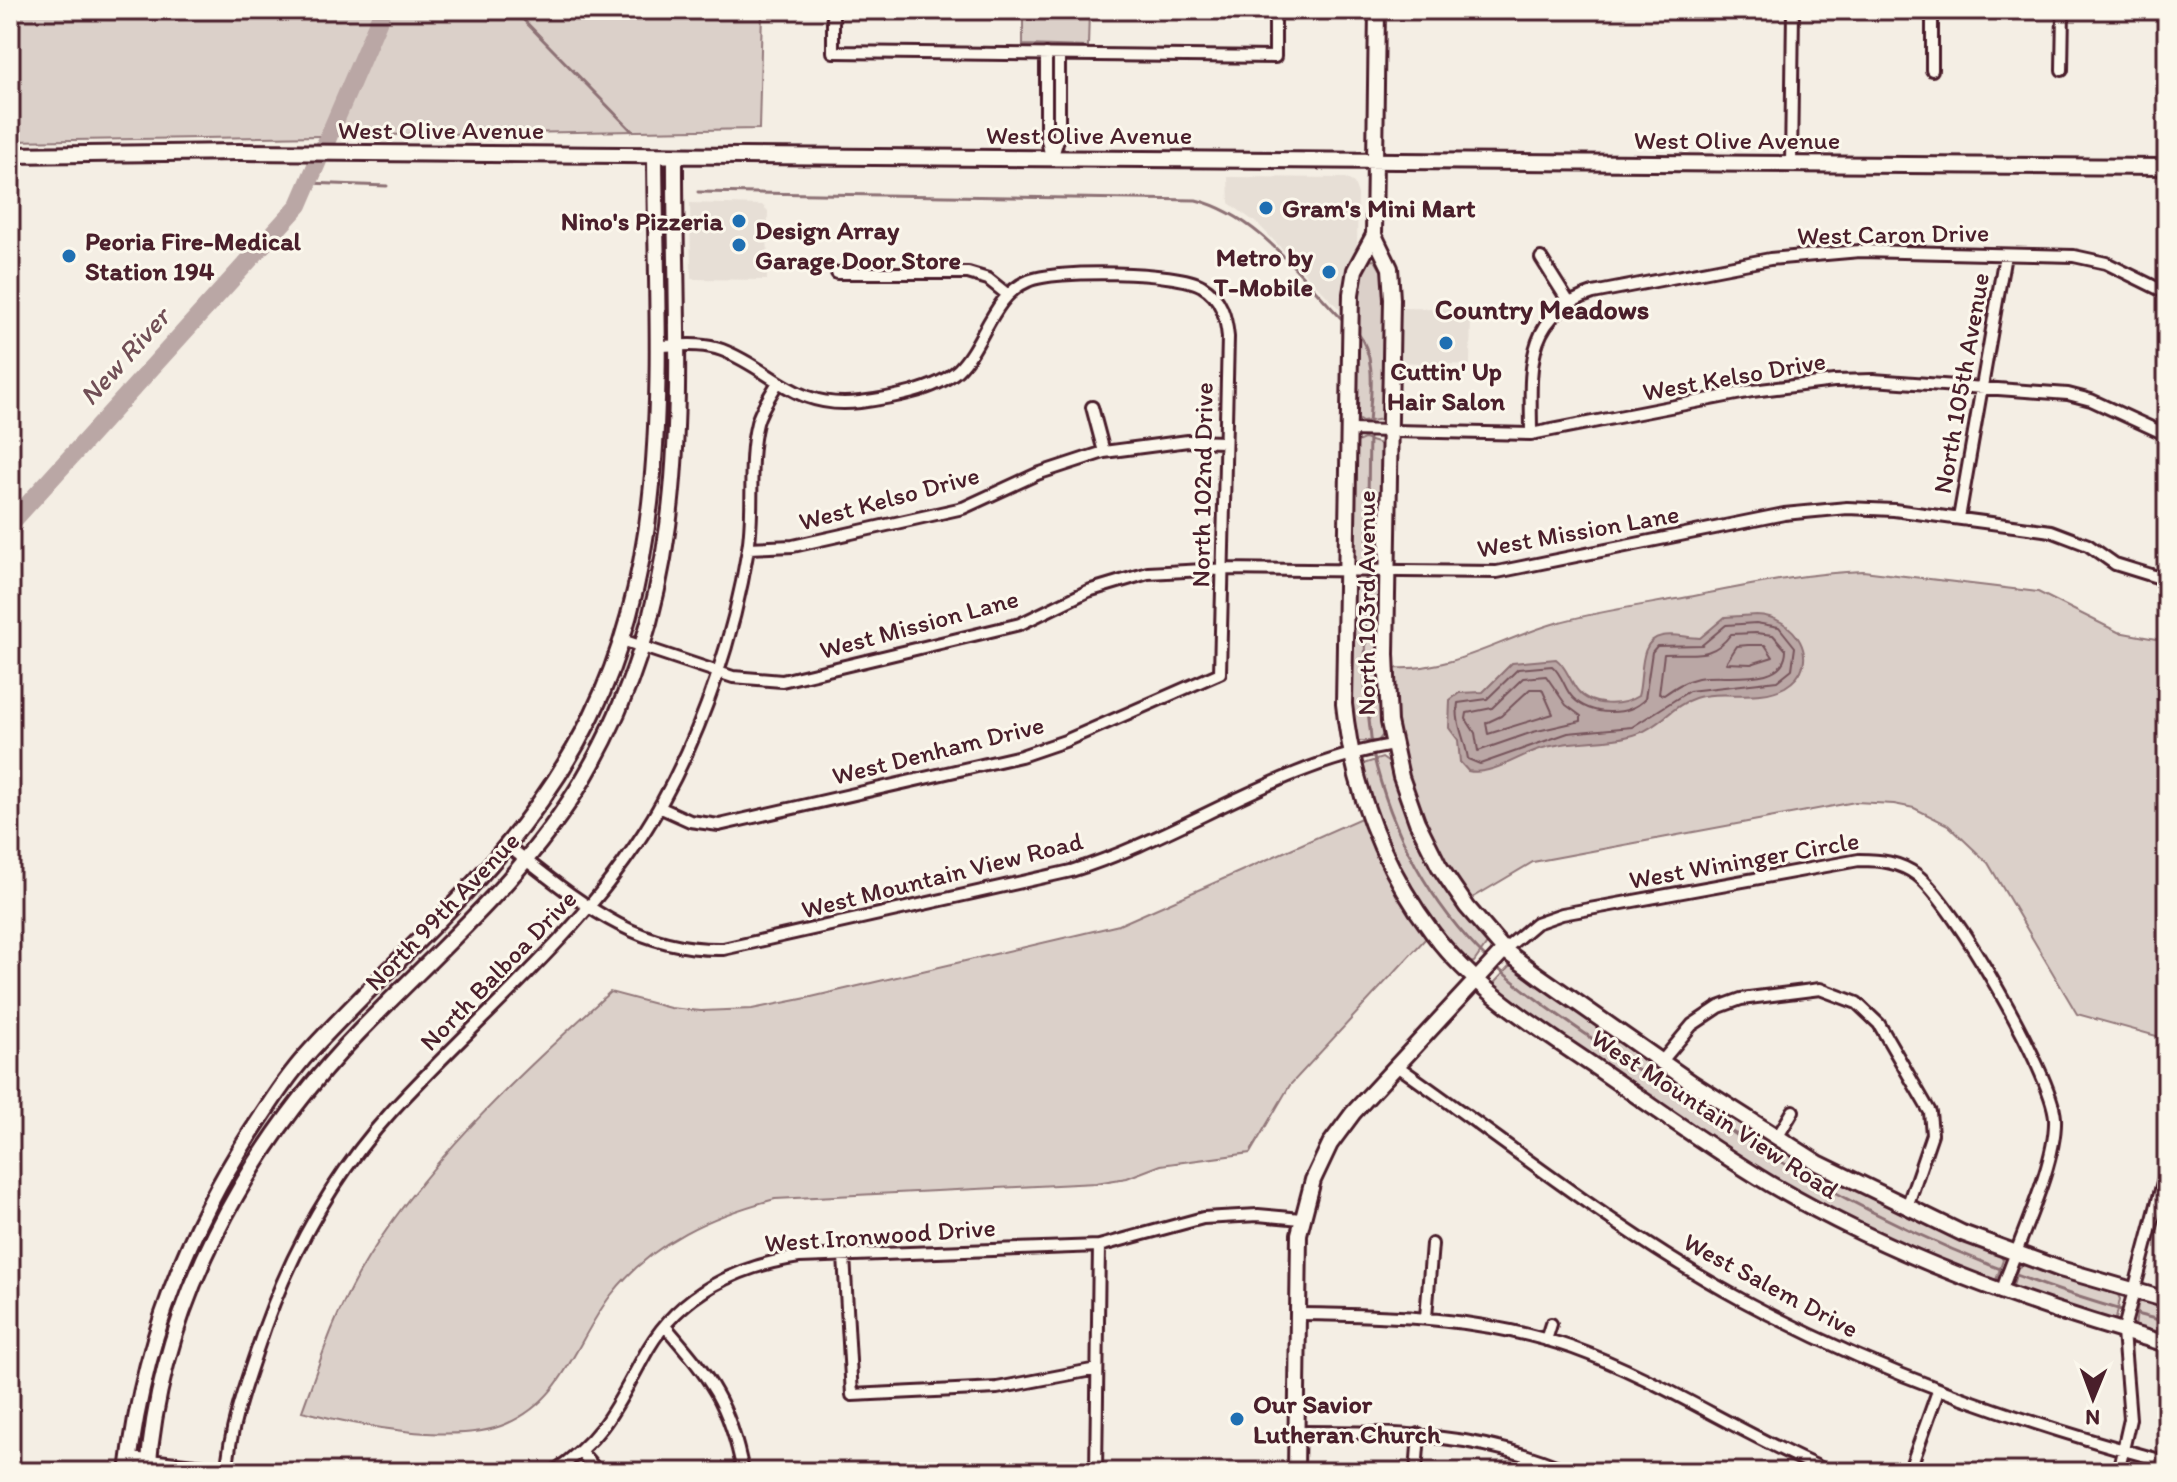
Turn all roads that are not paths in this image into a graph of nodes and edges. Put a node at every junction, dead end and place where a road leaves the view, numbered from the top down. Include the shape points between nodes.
1 (833, 10) edge
2 (1275, 10) edge
3 (1377, 10) edge
4 (1793, 10) edge
5 (1932, 10) edge
6 (2063, 10) edge
7 (1046, 54) junction
8 (1059, 55) junction
9 (1932, 70) dead end
10 (2062, 70) dead end
11 (10, 155) edge
12 (655, 156) junction
13 (675, 156) junction
14 (1052, 159) junction
15 (1374, 161) junction
16 (1791, 164) junction
17 (2167, 167) edge
18 (1374, 235) junction
19 (2005, 255) junction
20 (1541, 258) dead end
21 (837, 273) dead end
22 (2167, 293) edge
23 (1008, 295) junction
24 (1568, 301) junction
25 (656, 346) junction
26 (677, 346) junction
27 (777, 384) junction
28 (1983, 386) junction
29 (1092, 407) dead end
30 (1348, 430) junction
31 (1390, 430) junction
32 (1531, 434) junction
33 (2167, 435) edge
34 (1224, 442) junction
35 (1104, 452) junction
36 (1959, 518) junction
37 (748, 548) junction
38 (1223, 569) junction
39 (1346, 572) junction
40 (1388, 572) junction
41 (2167, 580) edge
42 (622, 640) junction
43 (641, 647) junction
44 (716, 673) junction
45 (1220, 673) joint
46 (1393, 745) junction
47 (1350, 753) junction
48 (659, 807) junction
49 (509, 847) junction
50 (527, 861) junction
51 (589, 909) junction
52 (1504, 950) junction
53 (1476, 980) junction
54 (312, 1049) junction
55 (1662, 1061) junction
56 (329, 1065) junction
57 (1396, 1065) junction
58 (1793, 1111) dead end
59 (1777, 1138) junction
60 (2167, 1167) edge
61 (1907, 1207) junction
62 (1301, 1219) junction
63 (1432, 1244) dead end
64 (1099, 1246) junction
65 (2014, 1253) junction
66 (844, 1256) junction
67 (2133, 1291) junction
68 (2001, 1293) junction
69 (2167, 1300) edge
70 (1297, 1314) junction
71 (1426, 1317) junction
72 (1551, 1324) dead end
73 (665, 1326) junction
74 (2123, 1332) junction
75 (1546, 1340) junction
76 (2167, 1344) edge
77 (1097, 1369) junction
78 (1938, 1391) junction
79 (1295, 1432) junction
80 (1419, 1434) junction
81 (2124, 1450) junction
82 (582, 1453) junction
83 (2167, 1462) edge
84 (129, 1465) edge
85 (149, 1466) edge
86 (227, 1470) edge
87 (260, 1472) edge
88 (553, 1472) edge
89 (598, 1472) edge
90 (743, 1472) edge
91 (1096, 1472) edge
92 (1296, 1472) edge
93 (1416, 1472) edge
94 (1570, 1472) edge
95 (1830, 1472) edge
96 (1909, 1472) edge
97 (2118, 1472) edge

1 - 7 street via 833,52
2 - 8 street via 1275,57
3 - 15 main road, North 103rd Avenue
4 - 16 street
5 - 9 street
6 - 10 street
7 - 8 street
7 - 14 street via 1046,136
8 - 14 street via 1059,136
11 - 12 main road, West Olive Avenue
12 - 13 main road, West Olive Avenue
12 - 25 main road, North 99th Avenue
13 - 14 main road, West Olive Avenue
13 - 26 main road, North 99th Avenue
14 - 15 main road, West Olive Avenue
15 - 16 main road, West Olive Avenue
15 - 18 main road, North 103rd Avenue
16 - 17 main road, West Olive Avenue
18 - 30 main road, North 103rd Avenue via 1352,280
18 - 31 main road, North 103rd Avenue via 1392,282
19 - 22 street, West Caron Drive via 2074,256 2106,263
19 - 24 street, West Caron Drive via 1860,251 1770,259
19 - 28 street, North 105th Avenue
20 - 24 street
21 - 23 street via 968,273 988,279
23 - 27 street via 961,366 928,386 841,402 809,398
23 - 34 street, North 102nd Drive via 1027,281 1067,274 1178,277 1202,286 1218,300 1228,337
24 - 32 street via 1546,322 1536,344
25 - 26 street
25 - 42 main road, North 99th Avenue via 648,527
26 - 27 street via 721,350
26 - 43 main road, North 99th Avenue via 674,496 663,567
27 - 37 street, North Balboa Drive via 757,423
28 - 32 street, West Kelso Drive via 1873,380 1792,384
28 - 33 street, West Kelso Drive via 2079,397
28 - 36 street, North 105th Avenue
29 - 35 street
30 - 31 street, West Kelso Drive
30 - 39 main road, North 103rd Avenue
31 - 32 street, West Kelso Drive
31 - 40 main road, North 103rd Avenue
34 - 35 street, West Kelso Drive
34 - 38 street, North 102nd Drive
35 - 37 street, West Kelso Drive via 1037,474 963,508 793,546
36 - 40 street, West Mission Lane via 1894,510 1815,510 1497,572
36 - 41 street, West Mission Lane via 2051,531 2088,545 2115,564
37 - 44 street, North Balboa Drive
38 - 39 street, West Mission Lane
38 - 44 street, West Mission Lane via 1123,579 1020,624 782,681 747,681
38 - 45 street, North 102nd Drive
39 - 40 street, West Mission Lane
39 - 47 main road, North 103rd Avenue via 1343,681
40 - 46 main road, North 103rd Avenue via 1386,668
42 - 43 street, West Mission Lane
42 - 49 main road, North 99th Avenue via 578,742
43 - 44 street, West Mission Lane
43 - 50 main road, North 99th Avenue via 613,721 584,777
44 - 48 street, North Balboa Drive via 686,754
45 - 48 street, West Denham Drive via 1021,756 719,825 690,821
46 - 47 street, West Mountain View Road
46 - 52 main road, North 103rd Avenue via 1409,802 1432,854
47 - 51 street, West Mountain View Road via 1093,864 756,944 697,949 661,944
47 - 53 main road, North 103rd Avenue via 1364,803 1395,874 1433,933
48 - 51 street, North Balboa Drive
49 - 50 street, West Mountain View Road
49 - 54 main road, North 99th Avenue
50 - 51 street, West Mountain View Road
50 - 56 main road, North 99th Avenue
51 - 86 street, North Balboa Drive via 540,965 392,1111 320,1208 286,1269 266,1320
52 - 53 main road
52 - 55 main road, West Mountain View Road
52 - 65 street, West Wininger Circle via 1536,923 1562,914 1859,860 1908,868 1943,902 2049,1088 2055,1116 2051,1151
53 - 57 main road
53 - 68 main road, West Mountain View Road via 1546,1034 1770,1184 1856,1230
54 - 56 main road
54 - 84 main road, North 99th Avenue via 278,1089 223,1175 186,1249 157,1326
55 - 59 main road, West Mountain View Road
55 - 61 street via 1692,1025 1741,999 1820,989 1857,1003 1879,1024 1930,1112 1932,1134
56 - 85 main road, North 99th Avenue via 269,1140 212,1244 169,1360
57 - 62 main road via 1330,1144
57 - 78 street, West Salem Drive via 1706,1279 1834,1346
58 - 59 street, West Mountain View Road
59 - 61 main road, West Mountain View Road
60 - 67 street
61 - 65 main road, West Mountain View Road
62 - 64 street, West Ironwood Drive via 1203,1218
62 - 70 main road
63 - 71 street
64 - 66 street, West Ironwood Drive
64 - 77 street
65 - 67 main road, West Mountain View Road
65 - 68 street, West Wininger Circle
66 - 73 street, West Ironwood Drive via 760,1263 700,1292
66 - 77 street via 852,1395 997,1388
67 - 69 main road, West Mountain View Road
67 - 74 street
68 - 74 main road, West Mountain View Road
70 - 71 street
70 - 79 main road
71 - 75 street
72 - 75 street
73 - 82 street, West Ironwood Drive via 619,1407
73 - 90 street via 707,1374 726,1407
74 - 76 main road, West Mountain View Road
74 - 81 street via 2130,1407
75 - 95 street via 1625,1369
77 - 91 street
78 - 81 street, West Salem Drive
78 - 96 street
79 - 80 street
79 - 92 main road
80 - 93 street
80 - 94 street via 1490,1445
81 - 83 street, West Salem Drive
81 - 97 street
82 - 88 street, West Ironwood Drive
82 - 89 street
84 - 85 street
85 - 86 street
86 - 87 street

